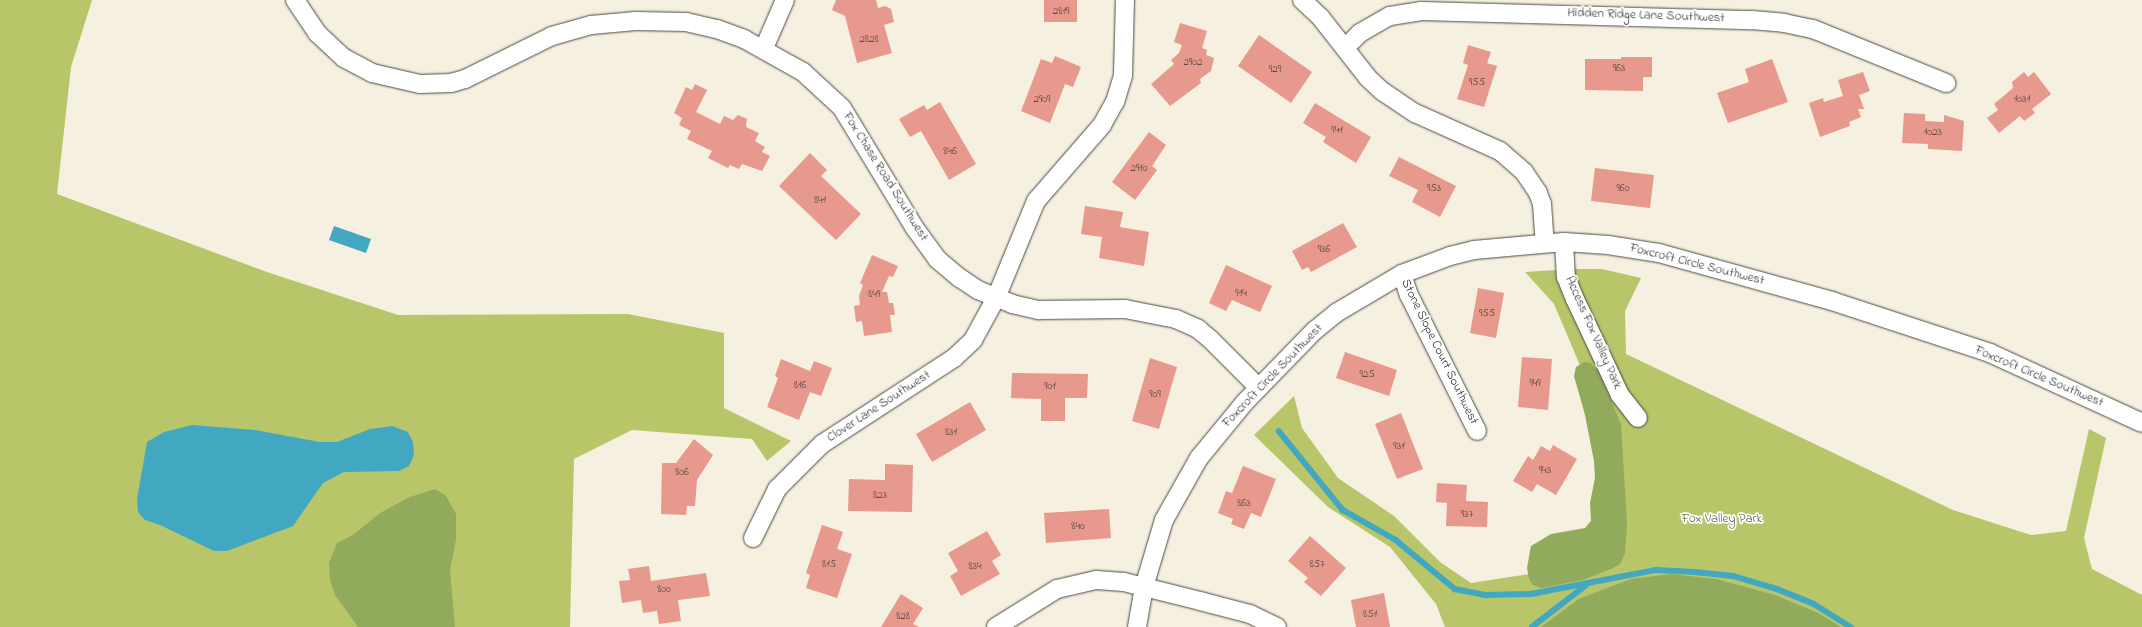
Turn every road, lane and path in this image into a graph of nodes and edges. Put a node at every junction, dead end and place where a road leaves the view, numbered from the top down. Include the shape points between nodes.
1 (295, 0) edge
2 (785, 0) edge
3 (1125, 0) edge
4 (1302, 0) edge
5 (1470, 5) edge
6 (764, 48) junction
7 (1345, 48) junction
8 (1946, 83) dead end
9 (1564, 242) junction
10 (1545, 243) junction
11 (1402, 274) junction
12 (996, 298) junction
13 (1258, 387) junction
14 (1638, 418) dead end
15 (2142, 422) edge
16 (1477, 431) dead end
17 (752, 538) dead end
18 (1144, 586) junction
19 (996, 627) edge
20 (1137, 627) edge
21 (1277, 627) edge

1 - 6 street, Fox Chase Road Southwest via 317,33 344,58 372,74 420,84 451,83 465,79 560,32 609,23 693,23 717,29
2 - 6 street
3 - 12 street, Clover Lane Southwest via 1123,75 1115,102 1102,125 1036,201
4 - 7 street via 1321,18
5 - 7 street, Hidden Ridge Lane Southwest via 1390,16 1360,33
5 - 8 street, Hidden Ridge Lane Southwest via 1798,25
6 - 12 street, Fox Chase Road Southwest via 803,72 842,108 929,249 960,278
7 - 10 street via 1368,78 1397,102 1434,123 1484,143 1512,160 1538,193 1544,220
9 - 10 street, Foxcroft Circle Southwest
9 - 14 street, Access Fox Valley Park via 1566,277 1575,299 1620,395
9 - 15 street, Foxcroft Circle Southwest via 1608,245 1660,253 1832,301 1990,353
10 - 11 street, Foxcroft Circle Southwest via 1490,247 1460,253
11 - 13 street, Foxcroft Circle Southwest via 1336,313 1314,331
11 - 16 street, Stone Slope Court Southwest via 1409,295
12 - 13 street, Fox Chase Road Southwest via 1039,310 1125,309 1176,319 1198,329
12 - 17 street, Clover Lane Southwest via 984,324 964,350 837,432 790,474 772,497
13 - 18 street, Foxcroft Circle Southwest via 1223,426 1185,480 1158,535
18 - 19 street via 1109,580 1072,584 1044,596
18 - 20 street, Foxcroft Circle Southwest
18 - 21 street via 1250,614

